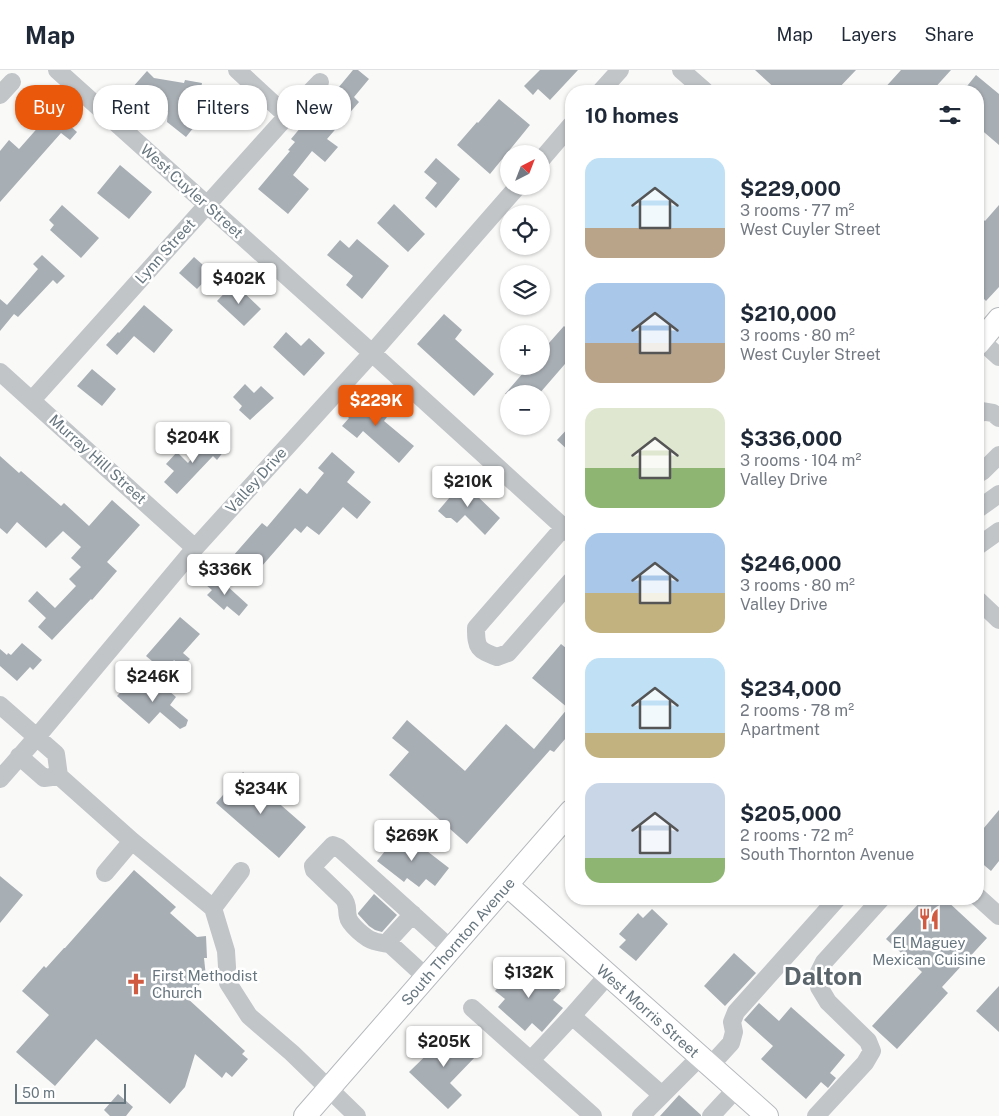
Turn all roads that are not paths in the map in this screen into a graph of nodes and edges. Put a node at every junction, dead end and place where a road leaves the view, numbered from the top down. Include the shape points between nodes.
1 (57, 70) edge
2 (237, 70) edge
3 (620, 70) edge
4 (681, 70) edge
5 (320, 82) dead end
6 (317, 85) edge
7 (606, 85) edge
8 (698, 85) edge
9 (277, 107) edge
10 (277, 127) edge
11 (565, 132) edge
12 (550, 150) edge
13 (510, 195) edge
14 (208, 205) junction
15 (999, 319) edge
16 (984, 335) edge
17 (984, 346) edge
18 (372, 353) junction
19 (999, 357) edge
20 (0, 372) edge
21 (32, 400) junction
22 (984, 412) edge
23 (999, 418) edge
24 (999, 455) edge
25 (984, 470) edge
26 (999, 494) edge
27 (984, 505) edge
28 (565, 527) edge
29 (999, 531) edge
30 (565, 533) edge
31 (984, 542) edge
32 (195, 548) junction
33 (565, 588) edge
34 (984, 606) edge
35 (999, 620) edge
36 (0, 705) edge
37 (36, 738) junction
38 (19, 756) junction
39 (58, 776) junction
40 (0, 779) edge
41 (565, 818) edge
42 (132, 841) junction
43 (241, 870) dead end
44 (105, 873) dead end
45 (507, 885) junction
46 (984, 902) edge
47 (832, 905) edge
48 (876, 905) edge
49 (213, 908) junction
50 (413, 914) junction
51 (999, 916) edge
52 (390, 944) junction
53 (451, 949) junction
54 (608, 975) junction
55 (426, 978) junction
56 (472, 1008) dead end
57 (572, 1016) junction
58 (531, 1060) junction
59 (705, 1061) junction
60 (328, 1090) junction
61 (662, 1095) junction
62 (723, 1106) edge
63 (305, 1116) edge
64 (357, 1116) edge
65 (593, 1116) edge
66 (641, 1116) edge
67 (766, 1116) edge
68 (816, 1116) edge

1 - 14 street, West Cuyler Street
2 - 9 street
3 - 7 street
4 - 8 street
5 - 6 street, Lynn Street
10 - 14 street, Lynn Street
11 - 12 street
13 - 18 street, Valley Drive
14 - 18 street, West Cuyler Street
14 - 21 street, Lynn Street
15 - 16 main road
17 - 19 street
18 - 28 street, West Cuyler Street
18 - 32 street, Valley Drive
20 - 21 street, Murray Hill Street
21 - 32 street, Murray Hill Street
22 - 23 street
24 - 25 street
26 - 27 street
29 - 31 street
30 - 33 street via 476,628 476,642 483,652 496,657 508,653
32 - 37 street, Valley Drive
34 - 35 street
36 - 37 street
37 - 38 street, Valley Drive
37 - 39 street via 56,754
38 - 39 street via 44,778
38 - 40 street, Valley Drive
39 - 42 street
41 - 45 main road, South Thornton Avenue
42 - 44 street
42 - 49 street
43 - 49 street
45 - 53 main road, South Thornton Avenue
45 - 54 main road, West Morris Street
46 - 51 street
47 - 59 street via 736,1012 731,1043
48 - 68 street via 824,962 818,974 819,987 828,1002 868,1041 872,1051 866,1063
49 - 60 street via 226,951 228,983 249,1016
50 - 52 street via 390,939
50 - 52 street via 338,847 333,845 313,866 347,903 351,923 374,942
50 - 53 street
52 - 55 street
53 - 55 main road, South Thornton Avenue
54 - 57 street
54 - 59 main road, West Morris Street
55 - 60 main road, South Thornton Avenue
56 - 58 street
57 - 58 street
57 - 61 street
58 - 65 street
59 - 61 street
59 - 62 main road, West Morris Street
60 - 63 main road, South Thornton Avenue
60 - 64 street
61 - 66 street
62 - 67 main road, West Morris Street

